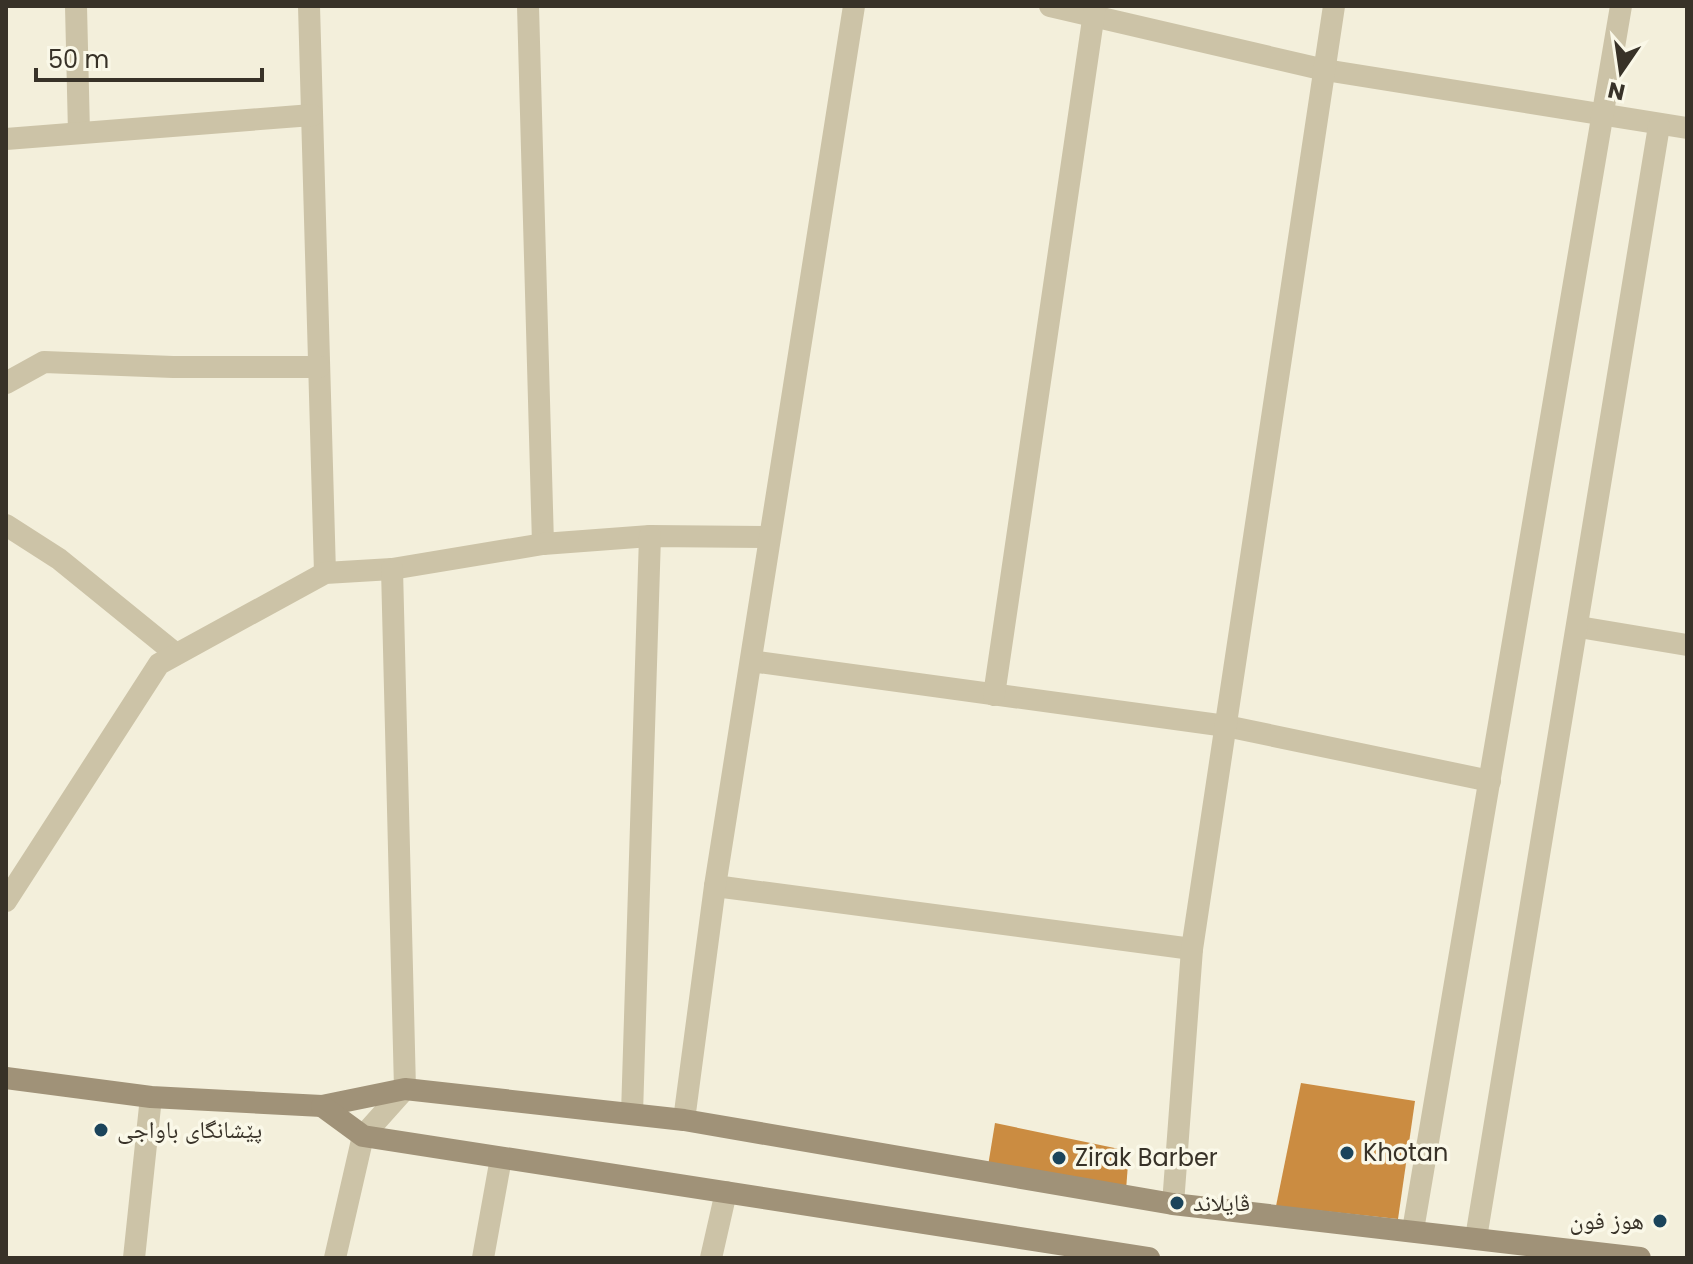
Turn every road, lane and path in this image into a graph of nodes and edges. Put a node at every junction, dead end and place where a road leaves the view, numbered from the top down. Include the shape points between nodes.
1 (76, 6) edge
2 (309, 6) edge
3 (528, 6) edge
4 (854, 6) edge
5 (1050, 6) edge
6 (1334, 6) edge
7 (1621, 6) edge
8 (1095, 11) edge
9 (1325, 70) junction
10 (312, 115) junction
11 (1603, 117) junction
12 (1659, 126) junction
13 (1687, 128) edge
14 (79, 133) junction
15 (6, 139) edge
16 (319, 367) junction
17 (6, 383) edge
18 (6, 525) edge
19 (650, 536) junction
20 (769, 537) junction
21 (543, 544) junction
22 (392, 569) junction
23 (325, 573) junction
24 (1579, 627) junction
25 (1687, 645) edge
26 (176, 654) junction
27 (751, 661) junction
28 (994, 695) junction
29 (1226, 726) junction
30 (1490, 781) junction
31 (715, 886) junction
32 (6, 901) edge
33 (1192, 949) junction
34 (6, 1078) edge
35 (405, 1089) junction
36 (151, 1097) junction
37 (322, 1106) junction
38 (632, 1114) junction
39 (684, 1120) junction
40 (363, 1136) junction
41 (501, 1158) junction
42 (726, 1192) junction
43 (1173, 1204) junction
44 (1413, 1230) junction
45 (1476, 1238) junction
46 (134, 1258) edge
47 (335, 1258) edge
48 (483, 1258) edge
49 (711, 1258) edge
50 (1149, 1258) edge
51 (1640, 1258) edge

1 - 14 street
2 - 10 street
3 - 21 street
4 - 20 street
5 - 8 street
6 - 9 street
7 - 11 street
8 - 9 street
8 - 28 street
9 - 11 street
9 - 29 street
10 - 14 street
10 - 16 street
11 - 12 street
11 - 30 street
12 - 13 street
12 - 24 street
14 - 15 street
16 - 17 street via 44,362
16 - 23 street
18 - 26 street via 59,559
19 - 20 street
19 - 21 street
19 - 38 street
20 - 27 street
21 - 22 street
22 - 23 street
22 - 35 street
23 - 26 street
24 - 25 street
24 - 45 street
26 - 32 street via 159,664
27 - 28 street
27 - 31 street
28 - 29 street
29 - 30 street
29 - 33 street
30 - 44 street
31 - 33 street
31 - 39 street
33 - 43 street
34 - 36 main road
35 - 37 main road
35 - 38 main road
35 - 40 street
36 - 37 main road
36 - 46 street
37 - 40 main road
38 - 39 main road
39 - 43 main road
40 - 41 main road
40 - 47 street
41 - 42 main road
41 - 48 street
42 - 49 street
42 - 50 main road
43 - 44 main road
44 - 45 main road
45 - 51 main road

